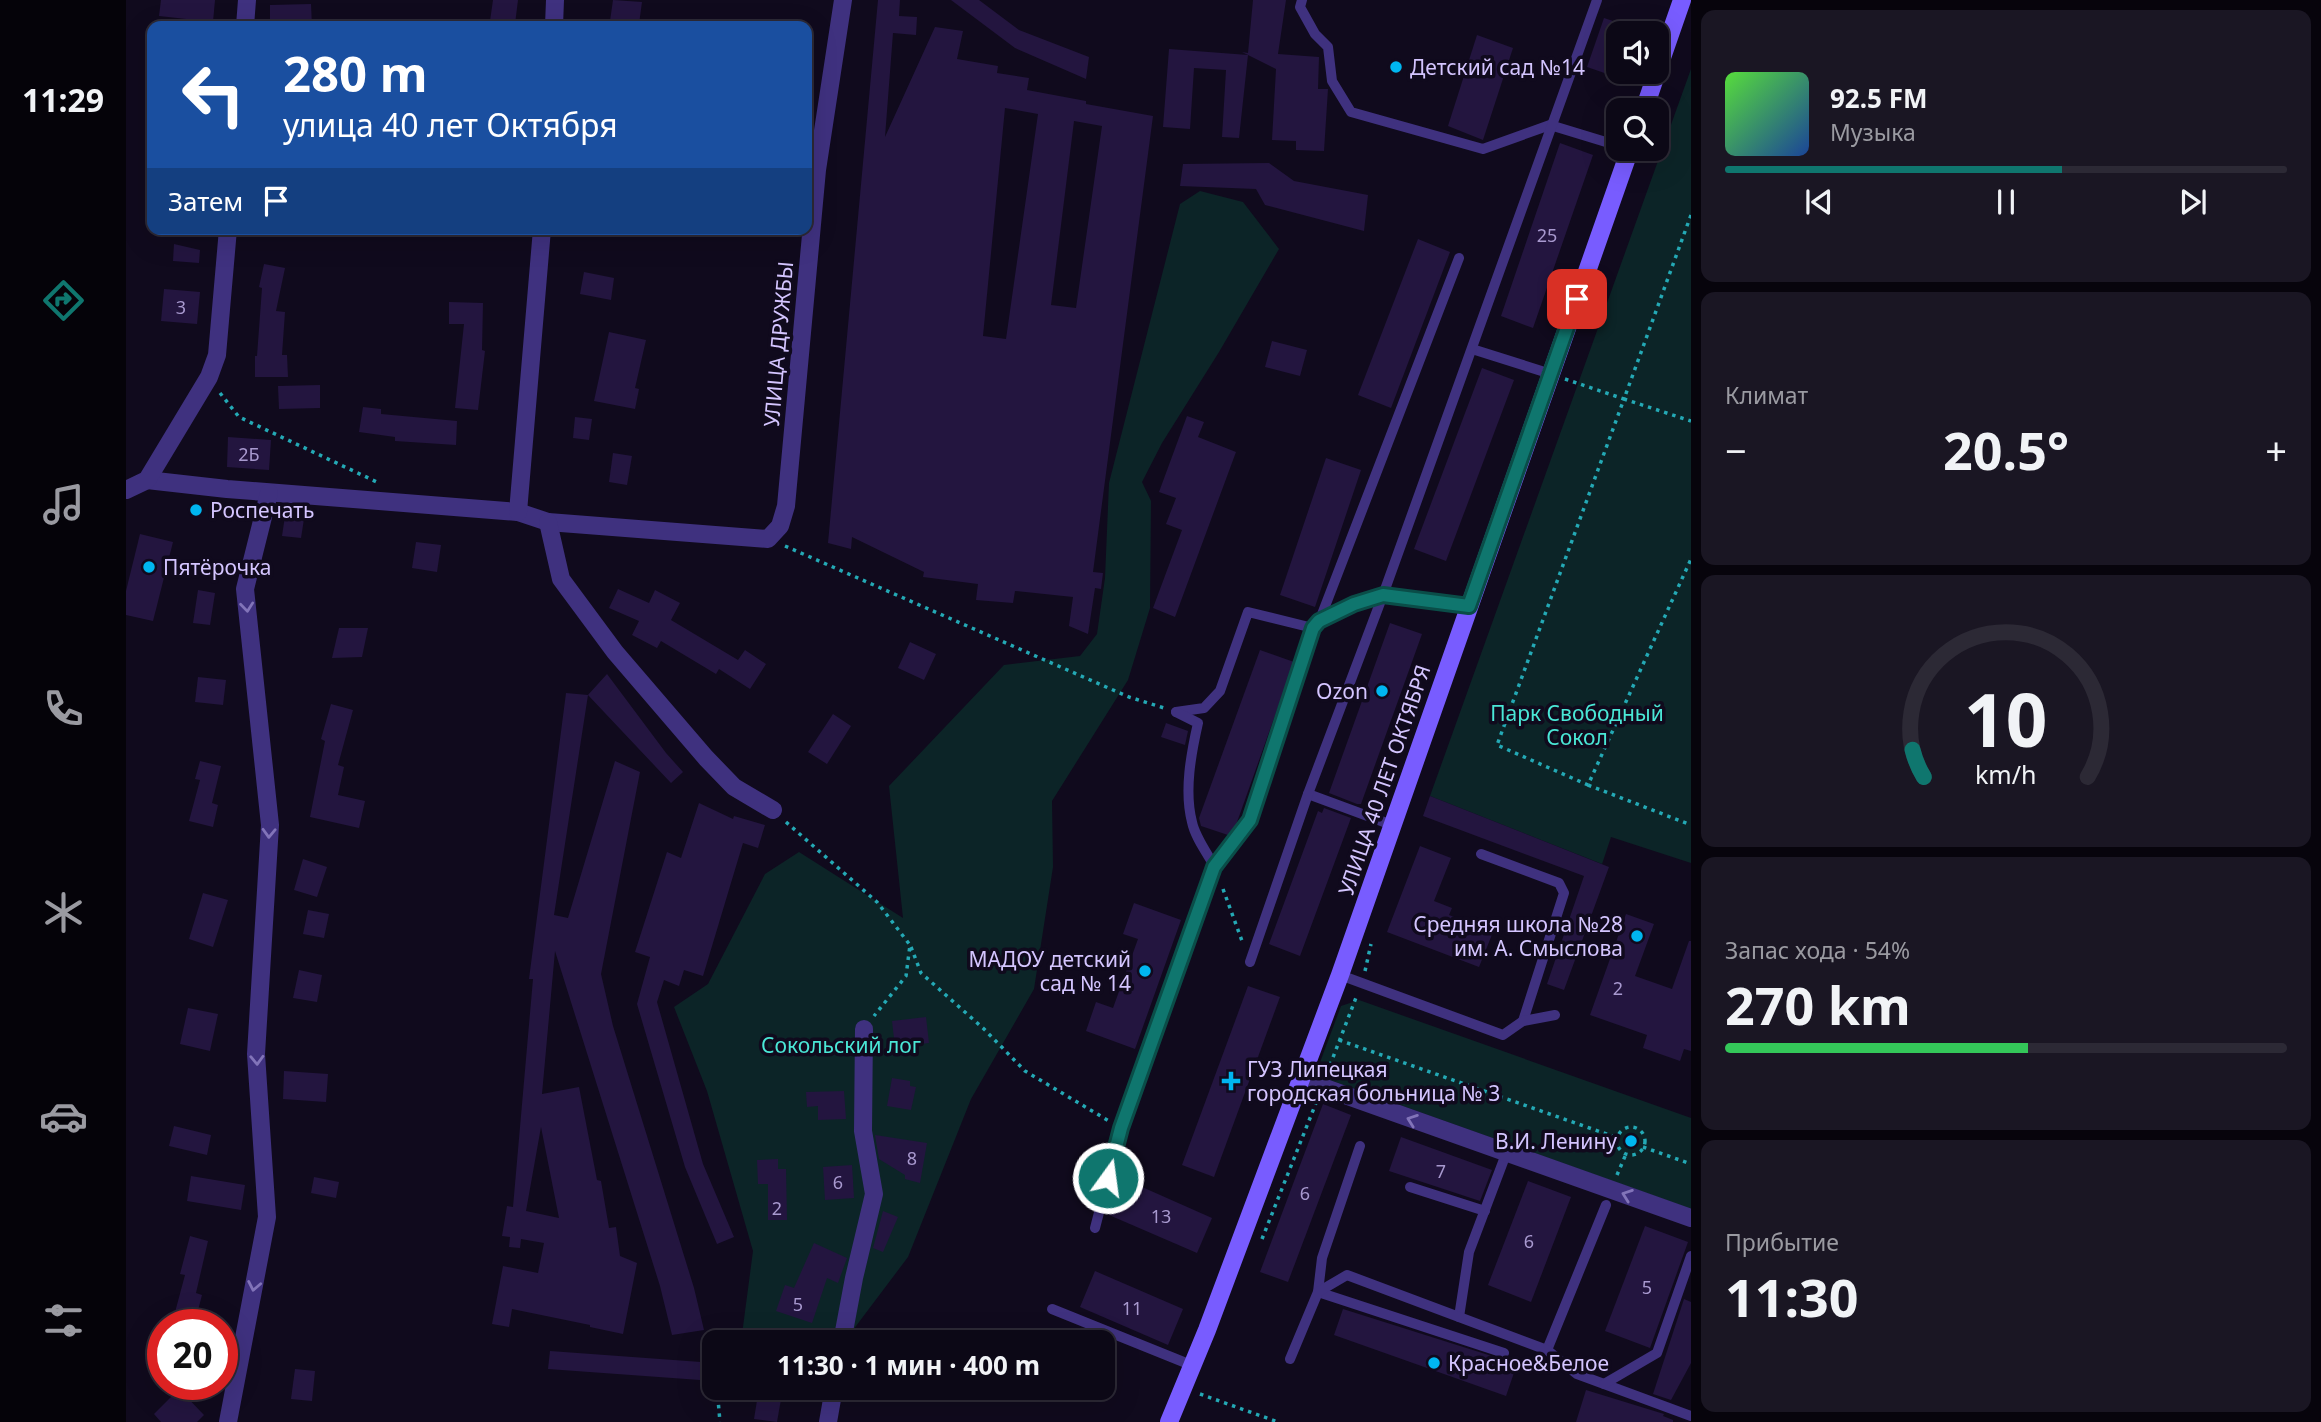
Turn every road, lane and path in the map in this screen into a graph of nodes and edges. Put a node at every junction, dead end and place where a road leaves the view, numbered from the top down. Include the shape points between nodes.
1 (247, 0) edge
2 (555, 0) edge
3 (843, 0) edge
4 (1302, 0) edge
5 (1584, 0) edge
6 (1682, 0) edge
7 (1596, 2) edge
8 (245, 21) edge
9 (554, 21) edge
10 (1669, 37) edge
11 (1550, 125) junction
12 (1606, 142) edge
13 (1623, 161) edge
14 (1691, 215) edge
15 (812, 224) edge
16 (227, 235) edge
17 (541, 235) edge
18 (811, 235) edge
19 (1459, 258) dead end
20 (1472, 349) junction
21 (1551, 374) junction
22 (209, 377) junction
23 (1624, 399) junction
24 (1691, 421) edge
25 (146, 480) junction
26 (388, 487) dead end
27 (126, 490) edge
28 (269, 493) junction
29 (518, 512) junction
30 (548, 522) junction
31 (774, 533) junction
32 (1691, 559) edge
33 (1383, 595) junction
34 (1469, 606) junction
35 (1316, 624) junction
36 (1176, 712) junction
37 (1588, 785) junction
38 (1308, 794) junction
39 (773, 810) joint
40 (1691, 824) edge
41 (1392, 825) junction
42 (1481, 854) dead end
43 (1214, 867) junction
44 (910, 945) junction
45 (1250, 962) joint
46 (1340, 975) junction
47 (1555, 1015) dead end
48 (1523, 1021) junction
49 (864, 1029) joint
50 (1339, 1040) dead end
51 (1300, 1079) junction
52 (1121, 1128) junction
53 (1618, 1138) junction
54 (1360, 1146) dead end
55 (1643, 1147) junction
56 (1506, 1154) junction
57 (1691, 1164) edge
58 (1410, 1187) dead end
59 (1606, 1205) dead end
60 (1485, 1211) junction
61 (1691, 1218) edge
62 (1095, 1228) dead end
63 (1691, 1256) edge
64 (1685, 1291) edge
65 (1318, 1292) junction
66 (1052, 1309) dead end
67 (1459, 1317) junction
68 (844, 1330) edge
69 (1547, 1350) junction
70 (1504, 1353) dead end
71 (1290, 1359) dead end
72 (1191, 1365) junction
73 (1604, 1384) junction
74 (1198, 1393) dead end
75 (718, 1400) edge
76 (832, 1400) edge
77 (1691, 1416) edge
78 (228, 1422) edge
79 (720, 1422) edge
80 (828, 1422) edge
81 (1169, 1422) edge
82 (1278, 1422) edge

1 - 8 street
2 - 9 street
3 - 15 street, УЛИЦА ДРУЖБЫ
4 - 11 lane via 1300,7 1328,47 1332,81 1350,112 1483,149
5 - 7 lane
6 - 10 street
7 - 11 lane
11 - 12 lane
11 - 20 lane
13 - 21 street, УЛИЦА 40 ЛЕТ ОКТЯБРЯ
14 - 23 path
16 - 22 street via 217,355
17 - 29 street
18 - 31 street, УЛИЦА ДРУЖБЫ via 786,506
19 - 35 lane
20 - 21 lane
20 - 33 lane
21 - 23 path
21 - 34 street, УЛИЦА 40 ЛЕТ ОКТЯБРЯ
22 - 25 street
22 - 26 path via 239,418
23 - 24 path
23 - 37 path via 1497,746
25 - 27 street
25 - 28 street
28 - 29 street
28 -> 78 street via 245,589 270,825 256,1055 267,1217
29 - 30 street
30 - 31 street
30 - 39 street via 561,579 615,652 734,787
31 - 36 path via 1129,697
32 - 37 path
33 - 34 lane
33 - 35 lane
33 - 38 lane
34 - 41 street, УЛИЦА 40 ЛЕТ ОКТЯБРЯ
35 - 36 lane via 1248,612 1220,691 1204,708
35 - 43 lane via 1250,820
36 - 43 lane via 1198,723 1189,784 1192,824
37 - 40 path
38 - 41 lane
38 - 45 lane
39 - 44 path via 877,902
41 - 46 street, УЛИЦА 40 ЛЕТ ОКТЯБРЯ
42 - 48 lane via 1559,883 1564,893
43 - 45 path
43 - 52 lane
44 - 49 path via 906,976
44 - 52 path via 921,973 1025,1071
46 - 48 lane via 1503,1035
46 - 51 street, УЛИЦА 40 ЛЕТ ОКТЯБРЯ
47 - 48 lane
49 - 68 street via 863,1131 874,1194
50 - 53 path
56 -> 51 street
51 - 72 street, УЛИЦА 40 ЛЕТ ОКТЯБРЯ
52 - 62 lane
53 - 55 path via 1619,1149 1626,1154
53 - 55 path via 1625,1129 1638,1129 1644,1135
54 - 65 lane via 1322,1258
55 - 57 path
56 - 60 lane
61 -> 56 street
58 - 60 lane
59 - 69 lane
60 - 67 lane via 1469,1252
63 - 64 lane
64 - 73 lane via 1657,1353
65 - 67 lane via 1347,1275
65 - 70 lane
65 - 71 lane
66 - 72 lane
67 - 69 lane
69 - 73 lane via 1577,1374
72 - 81 street, УЛИЦА 40 ЛЕТ ОКТЯБРЯ
73 - 77 lane
74 - 82 path
75 - 79 path
76 - 80 street

